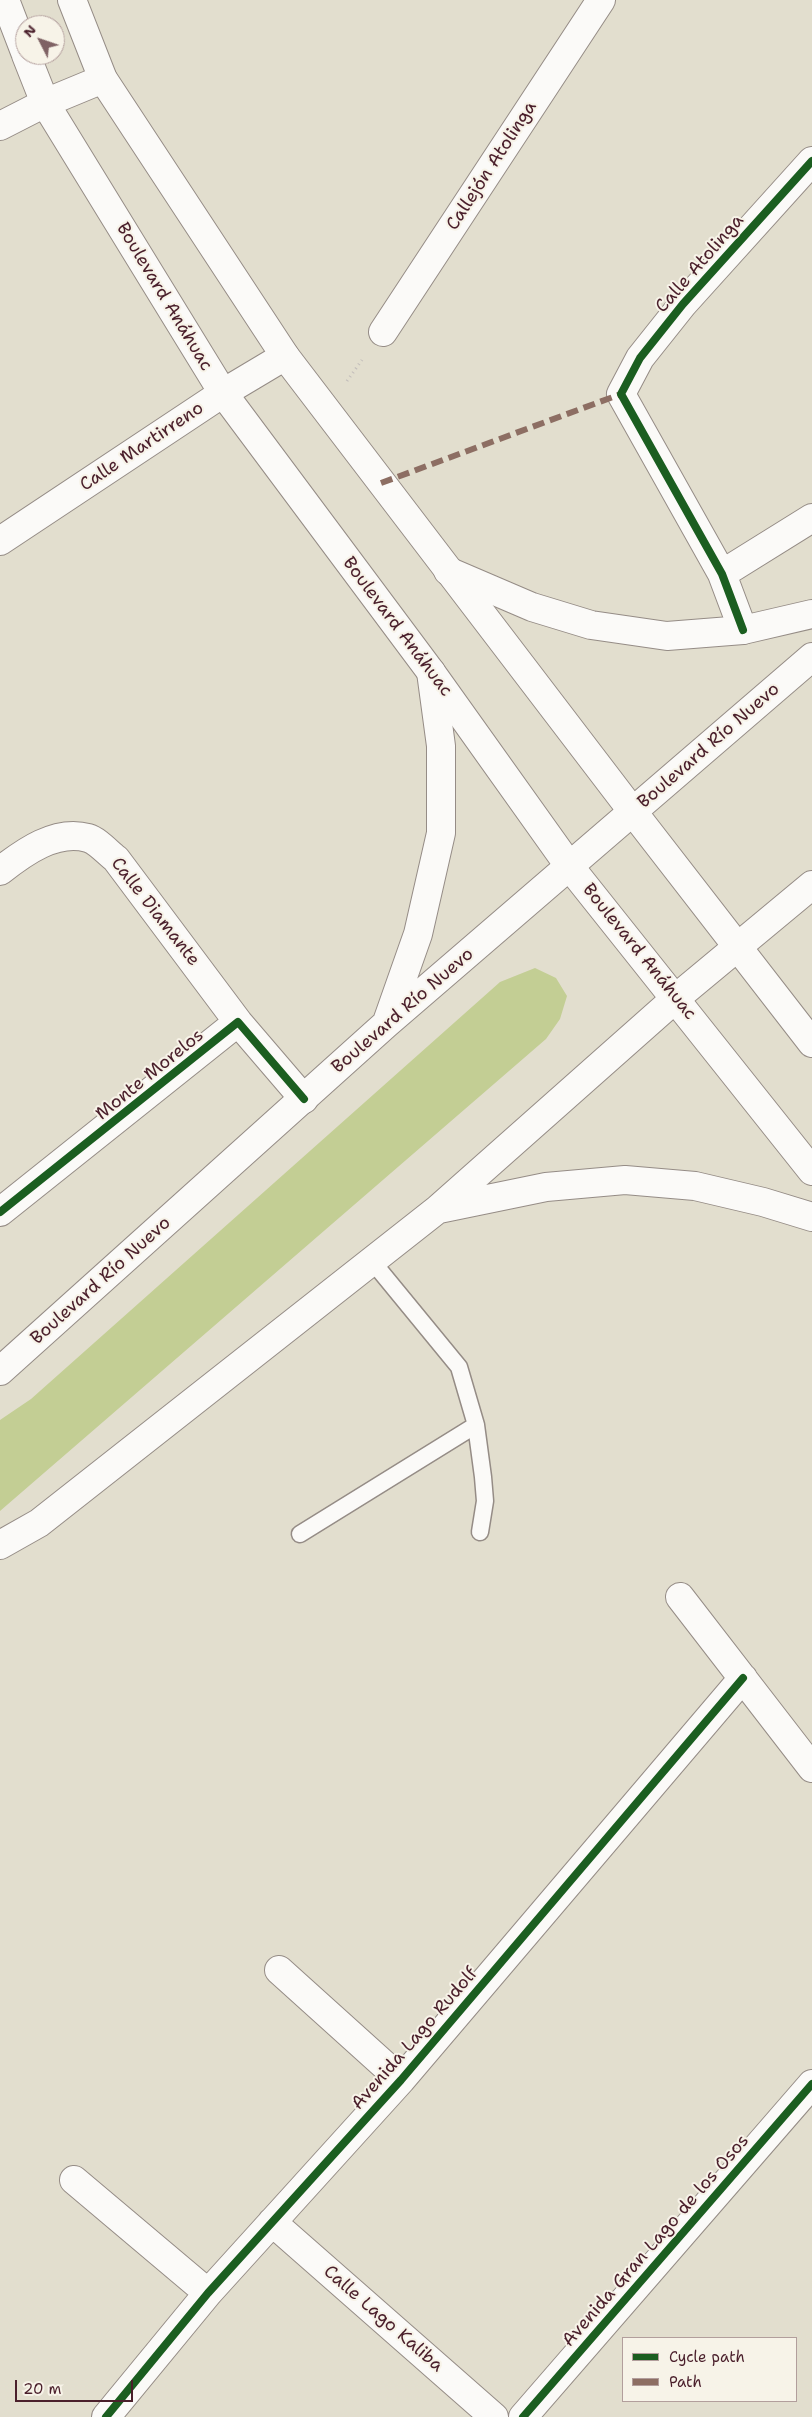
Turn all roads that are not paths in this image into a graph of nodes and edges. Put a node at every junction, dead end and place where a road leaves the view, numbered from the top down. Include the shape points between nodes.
1 (5, 0) edge
2 (72, 0) edge
3 (601, 0) edge
4 (15, 26) edge
5 (30, 65) edge
6 (103, 79) junction
7 (45, 103) junction
8 (0, 126) edge
9 (812, 161) edge
10 (383, 332) road end
11 (285, 356) junction
12 (223, 393) junction
13 (812, 518) edge
14 (0, 541) edge
15 (448, 571) junction
16 (722, 574) junction
17 (812, 614) edge
18 (743, 630) junction
19 (812, 657) edge
20 (431, 672) junction
21 (632, 812) junction
22 (570, 867) junction
23 (0, 871) edge
24 (812, 885) edge
25 (738, 947) junction
26 (676, 998) junction
27 (238, 1022) junction
28 (386, 1024) junction
29 (812, 1043) edge
30 (304, 1099) junction
31 (812, 1171) edge
32 (438, 1209) junction
33 (0, 1212) edge
34 (812, 1217) edge
35 (372, 1261) junction
36 (0, 1371) edge
37 (476, 1425) junction
38 (480, 1532) dead end
39 (300, 1534) dead end
40 (0, 1546) edge
41 (680, 1597) dead end
42 (743, 1678) junction
43 (812, 1768) edge
44 (279, 1970) dead end
45 (401, 2080) junction
46 (812, 2084) edge
47 (74, 2180) dead end
48 (272, 2222) junction
49 (208, 2294) junction
50 (106, 2417) edge
51 (494, 2417) edge
52 (524, 2417) edge

1 - 4 main road, Boulevard Anáhuac
2 - 6 main road
3 - 10 main road, Callejón Atolinga
5 - 7 main road, Boulevard Anáhuac
6 - 7 main road
6 - 11 main road
7 - 8 main road
7 - 12 main road, Boulevard Anáhuac
9 - 16 main road, Calle Atolinga via 683,304 640,358 621,394
11 - 12 main road, Calle Martirreno
11 - 15 main road
12 - 14 main road, Calle Martirreno
12 - 20 main road, Boulevard Anáhuac
13 - 16 main road
15 - 18 main road via 532,607 591,625 667,636
15 - 21 main road
16 - 18 main road
17 - 18 main road
19 - 21 main road, Boulevard Río Nuevo
20 - 22 main road, Boulevard Anáhuac
20 - 28 main road via 441,746 441,833 418,934
21 - 22 main road, Boulevard Río Nuevo
21 - 25 main road
22 - 26 main road, Boulevard Anáhuac
22 - 28 main road, Boulevard Río Nuevo
23 - 27 main road, Calle Diamante via 37,846 63,836 89,838 116,859
24 - 25 main road
25 - 26 main road
25 - 29 main road
26 - 31 main road, Boulevard Anáhuac
26 - 32 main road
27 - 30 main road
27 - 33 main road, Monte Morelos
28 - 30 main road, Boulevard Río Nuevo
30 - 36 main road, Boulevard Río Nuevo
32 - 34 main road via 546,1187 626,1180 695,1186
32 - 35 main road
35 - 37 lane via 459,1366
35 - 40 main road via 39,1523
37 - 38 lane via 485,1501
37 - 39 lane
41 - 42 main road
42 - 43 main road
42 - 45 main road, Avenida Lago Rudolf
44 - 45 main road
45 - 48 main road, Avenida Lago Rudolf
46 - 52 main road, Avenida Gran Lago de los Osos
47 - 49 main road
48 - 49 main road, Avenida Lago Rudolf
48 - 51 main road, Calle Lago Kaliba
49 - 50 main road, Avenida Lago Rudolf

